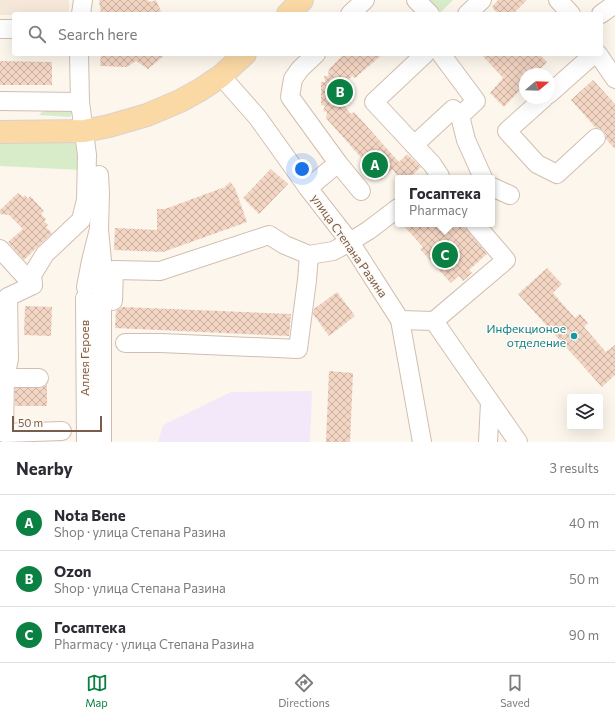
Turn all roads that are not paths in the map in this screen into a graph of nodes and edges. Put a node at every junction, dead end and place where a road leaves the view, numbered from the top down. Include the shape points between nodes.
1 (83, 0) edge
2 (302, 0) edge
3 (365, 0) edge
4 (416, 0) edge
5 (482, 0) edge
6 (558, 0) edge
7 (615, 4) edge
8 (80, 12) edge
9 (290, 12) edge
10 (352, 12) edge
11 (428, 12) edge
12 (469, 12) edge
13 (569, 12) edge
14 (603, 13) edge
15 (0, 29) edge
16 (12, 29) edge
17 (79, 56) edge
18 (243, 56) edge
19 (314, 56) edge
20 (423, 56) edge
21 (442, 56) edge
22 (592, 56) edge
23 (599, 56) edge
24 (221, 76) junction
25 (615, 79) edge
26 (555, 89) edge
27 (0, 101) edge
28 (80, 102) junction
29 (537, 104) edge
30 (460, 116) junction
31 (84, 131) junction
32 (0, 132) edge
33 (596, 138) dead end
34 (414, 145) junction
35 (338, 163) junction
36 (99, 175) dead end
37 (439, 175) edge
38 (483, 175) edge
39 (308, 188) junction
40 (495, 188) edge
41 (361, 191) dead end
42 (510, 195) dead end
43 (395, 210) edge
44 (478, 227) edge
45 (99, 229) junction
46 (350, 242) junction
47 (0, 249) edge
48 (309, 255) junction
49 (33, 285) junction
50 (4, 301) edge
51 (113, 301) dead end
52 (400, 320) junction
53 (434, 321) junction
54 (125, 343) dead end
55 (5, 356) edge
56 (4, 378) junction
57 (39, 378) dead end
58 (490, 403) junction
59 (62, 431) dead end
60 (86, 442) edge
61 (102, 442) edge
62 (422, 442) edge
63 (488, 442) edge
64 (518, 442) edge

1 - 8 street
2 - 9 main road
3 - 10 street
4 - 11 street
5 - 12 street
6 - 13 street
7 - 14 street
15 - 16 street
17 - 28 street
18 - 24 main road
19 - 35 street via 293,79 290,97
20 - 34 street via 374,102
21 - 30 street via 476,101
22 - 26 street
23 - 25 street
24 - 31 main road via 180,101 147,115
24 - 39 street, улица Степана Разина via 258,118
27 - 28 street
28 - 31 street
29 - 33 street via 507,131 537,164 557,174
30 - 34 street via 453,109
30 - 38 street via 466,140
31 - 32 main road
31 - 49 street via 87,155 86,200 81,220 45,254 32,275
34 - 37 street
35 - 39 street
35 - 41 street
36 - 45 street
39 - 46 street, улица Степана Разина
40 - 42 street
43 - 46 street
44 - 53 street via 506,260
45 - 60 street, Аллея Героев via 85,293
45 - 61 street via 102,261
46 - 48 street via 333,251
46 - 52 street, улица Степана Разина
47 - 49 street
48 - 51 street via 285,246 269,235 160,271 114,270
48 - 54 street via 298,349
49 - 50 street
50 - 55 street
52 - 53 street
52 - 62 street, улица Степана Разина
53 - 58 street
55 - 56 street
56 - 57 street
56 - 59 street via 4,433
58 - 63 street
58 - 64 street

